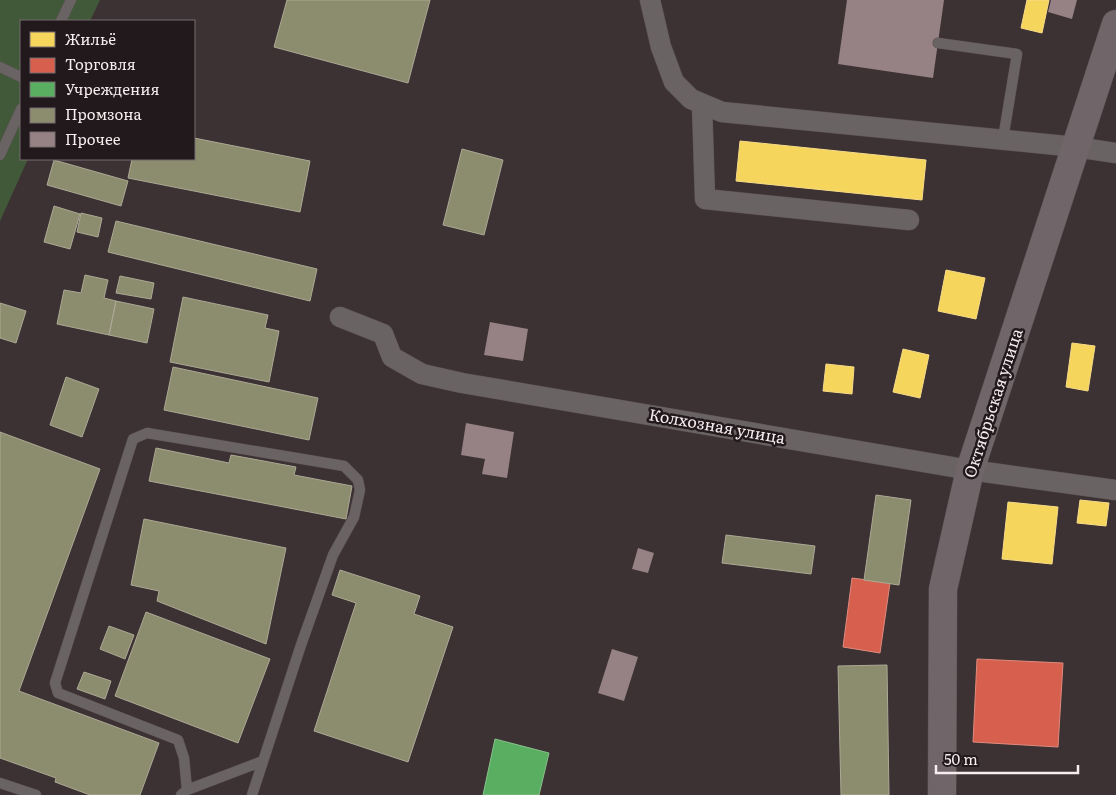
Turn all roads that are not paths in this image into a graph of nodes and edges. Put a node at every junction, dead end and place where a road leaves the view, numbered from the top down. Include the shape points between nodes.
1 (71, 0) edge
2 (650, 0) edge
3 (61, 20) edge
4 (1116, 24) edge
5 (938, 43) dead end
6 (0, 67) edge
7 (20, 77) edge
8 (702, 104) junction
9 (20, 110) edge
10 (1003, 140) junction
11 (1076, 147) junction
12 (1116, 153) edge
13 (0, 155) edge
14 (909, 220) dead end
15 (340, 317) dead end
16 (970, 470) junction
17 (1116, 490) edge
18 (263, 761) junction
19 (0, 783) edge
20 (184, 792) edge
21 (36, 795) edge
22 (252, 795) edge
23 (942, 795) edge

1 - 3 lane
2 - 8 street via 661,47 674,82 691,99
4 - 11 street, Октябрьская улица
5 - 10 lane via 1017,54
6 - 7 lane
8 - 10 street via 722,112
8 - 14 street via 704,199
9 - 13 lane
10 - 11 street
11 - 12 street
11 - 16 street, Октябрьская улица
15 - 16 street, Колхозная улица via 383,334 392,357 422,374
16 - 17 street, Колхозная улица
16 - 23 street, Октябрьская улица via 943,589
18 - 20 lane
18 - 20 lane via 333,555 354,517 360,490 358,480 344,466 147,433 133,439 55,683 58,693 178,740 184,758
18 - 22 lane
19 - 21 lane

